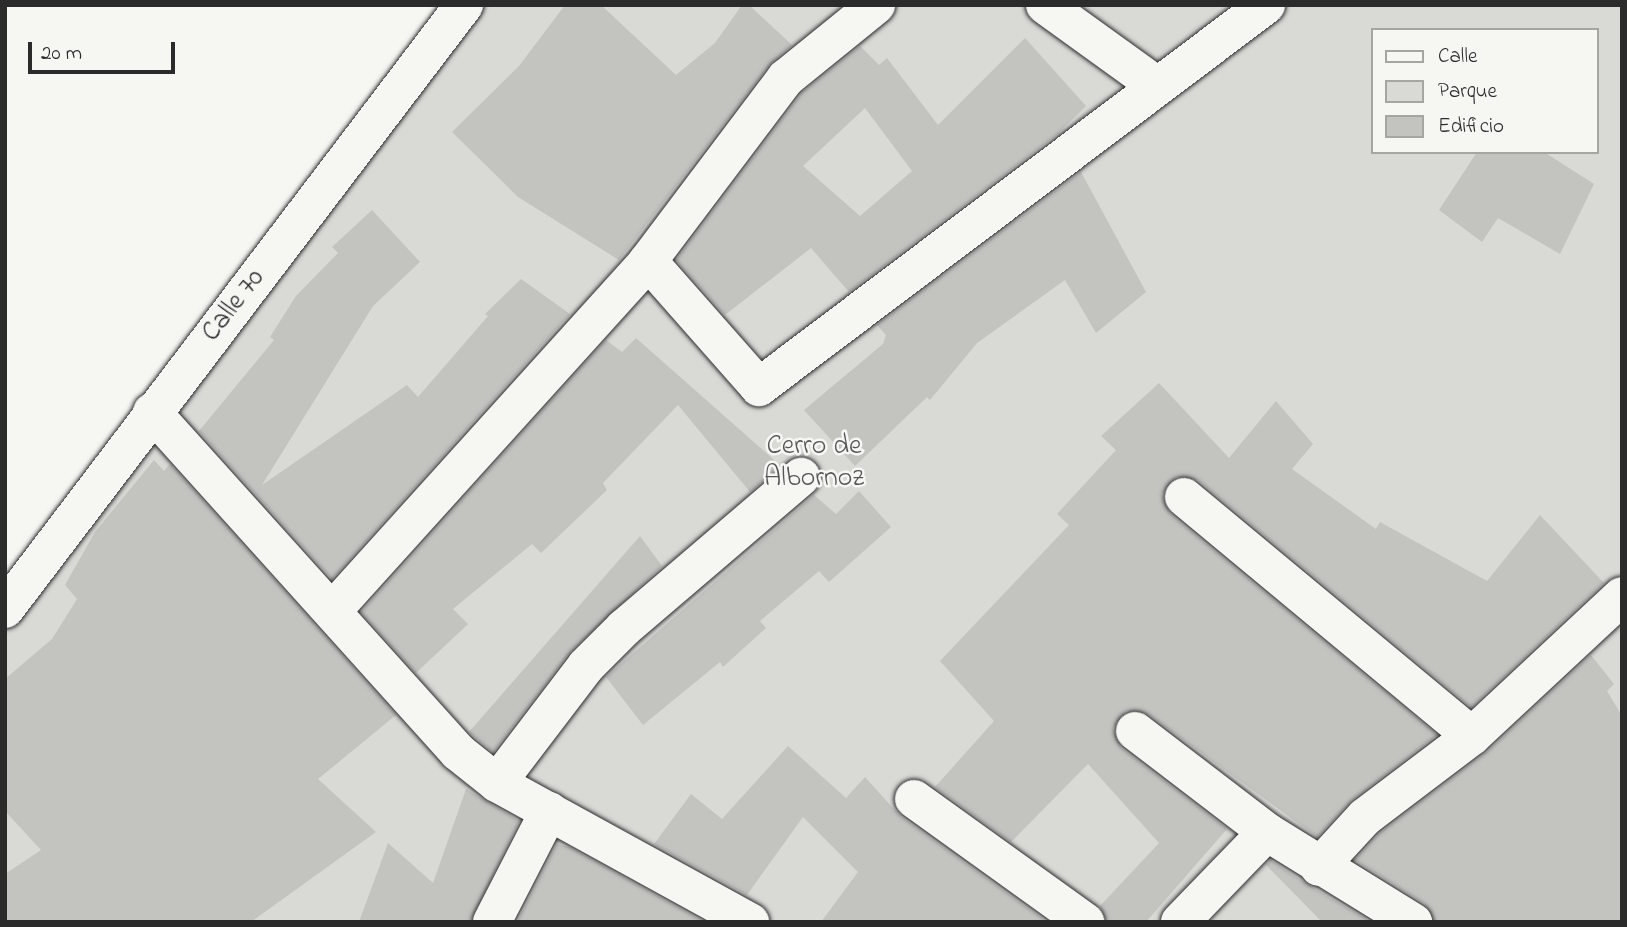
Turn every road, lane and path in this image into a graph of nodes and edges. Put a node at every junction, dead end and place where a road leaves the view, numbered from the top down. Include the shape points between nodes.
1 (464, 5) edge
2 (876, 5) edge
3 (1045, 5) edge
4 (1266, 5) edge
5 (1156, 85) junction
6 (648, 261) junction
7 (152, 412) junction
8 (801, 477) dead end
9 (1184, 497) dead end
10 (1620, 608) edge
11 (5, 609) edge
12 (334, 609) junction
13 (1135, 731) dead end
14 (1472, 736) junction
15 (497, 783) junction
16 (914, 799) dead end
17 (549, 811) junction
18 (1267, 832) junction
19 (1319, 867) junction
20 (492, 922) edge
21 (750, 922) edge
22 (1085, 922) edge
23 (1180, 922) edge
24 (1413, 922) edge

1 - 7 street, Calle 70
2 - 6 street via 786,78
3 - 5 street
4 - 5 street
5 - 6 street via 759,387
6 - 12 street
7 - 11 street, Calle 70
7 - 12 street
8 - 15 street via 615,637
9 - 14 street
10 - 14 street
12 - 15 street via 458,752
13 - 18 street
14 - 19 street via 1365,817
15 - 17 street
16 - 22 street
17 - 20 street
17 - 21 street
18 - 19 street
18 - 23 street
19 - 24 street

